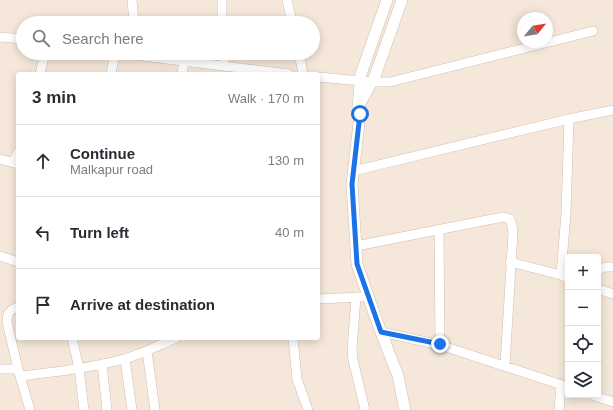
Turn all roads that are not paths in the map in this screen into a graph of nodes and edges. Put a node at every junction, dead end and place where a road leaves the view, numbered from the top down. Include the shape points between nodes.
1 (132, 0) edge
2 (222, 0) edge
3 (287, 0) edge
4 (387, 0) edge
5 (402, 0) edge
6 (133, 16) edge
7 (222, 16) edge
8 (290, 16) edge
9 (593, 31) dead end
10 (0, 37) edge
11 (16, 38) edge
12 (43, 60) edge
13 (115, 60) edge
14 (177, 60) edge
15 (224, 60) edge
16 (300, 60) edge
17 (184, 61) junction
18 (224, 66) junction
19 (40, 72) edge
20 (112, 72) edge
21 (182, 72) edge
22 (273, 72) edge
23 (303, 72) edge
24 (320, 77) edge
25 (360, 80) junction
26 (372, 82) junction
27 (358, 107) junction
28 (613, 110) edge
29 (569, 119) junction
30 (0, 159) edge
31 (16, 163) edge
32 (353, 171) junction
33 (439, 230) junction
34 (356, 246) junction
35 (0, 256) edge
36 (16, 261) edge
37 (510, 262) junction
38 (613, 267) edge
39 (601, 269) edge
40 (564, 276) edge
41 (601, 290) edge
42 (613, 294) edge
43 (368, 296) junction
44 (356, 297) junction
45 (320, 299) edge
46 (16, 309) edge
47 (381, 332) junction
48 (72, 340) edge
49 (172, 340) edge
50 (294, 340) edge
51 (440, 344) junction
52 (147, 351) junction
53 (125, 359) junction
54 (102, 364) junction
55 (505, 365) junction
56 (79, 368) junction
57 (0, 369) edge
58 (19, 373) junction
59 (564, 386) edge
60 (601, 398) edge
61 (613, 402) edge
62 (30, 410) edge
63 (84, 410) edge
64 (107, 410) edge
65 (132, 410) edge
66 (155, 410) edge
67 (308, 410) edge
68 (365, 410) edge
69 (404, 410) edge
70 (559, 410) edge

1 - 6 street
2 - 7 street
3 - 8 street
4 - 25 street
5 - 26 street
9 - 26 street via 390,82
10 - 11 street
12 - 19 street
13 - 20 street
14 - 17 street
15 - 18 street
16 - 23 street
17 - 18 street
17 - 21 street
18 - 22 street
24 - 25 street
25 - 26 street
25 - 27 street
26 - 27 street
27 - 32 street via 360,114
28 - 29 street
29 - 32 street
29 - 40 street
30 - 31 street
32 - 34 street
33 - 34 street
33 - 37 street via 503,217 510,219 513,234
33 - 51 street
34 - 43 street via 357,264
35 - 36 street
37 - 40 street
37 - 55 street
38 - 39 street
41 - 42 street
43 - 44 street
43 - 47 street
44 - 45 street
44 - 68 street via 352,350
46 - 58 street via 10,311 7,322
47 - 51 street
47 - 69 street via 398,376
48 - 56 street
49 - 52 street
50 - 67 street via 297,379
51 - 55 street
52 - 53 street
52 - 66 street
53 - 54 street
53 - 65 street
54 - 56 street
54 - 64 street
55 - 59 street
56 - 58 street
56 - 63 street
57 - 58 street
58 - 62 street
59 - 70 street
60 - 61 street

